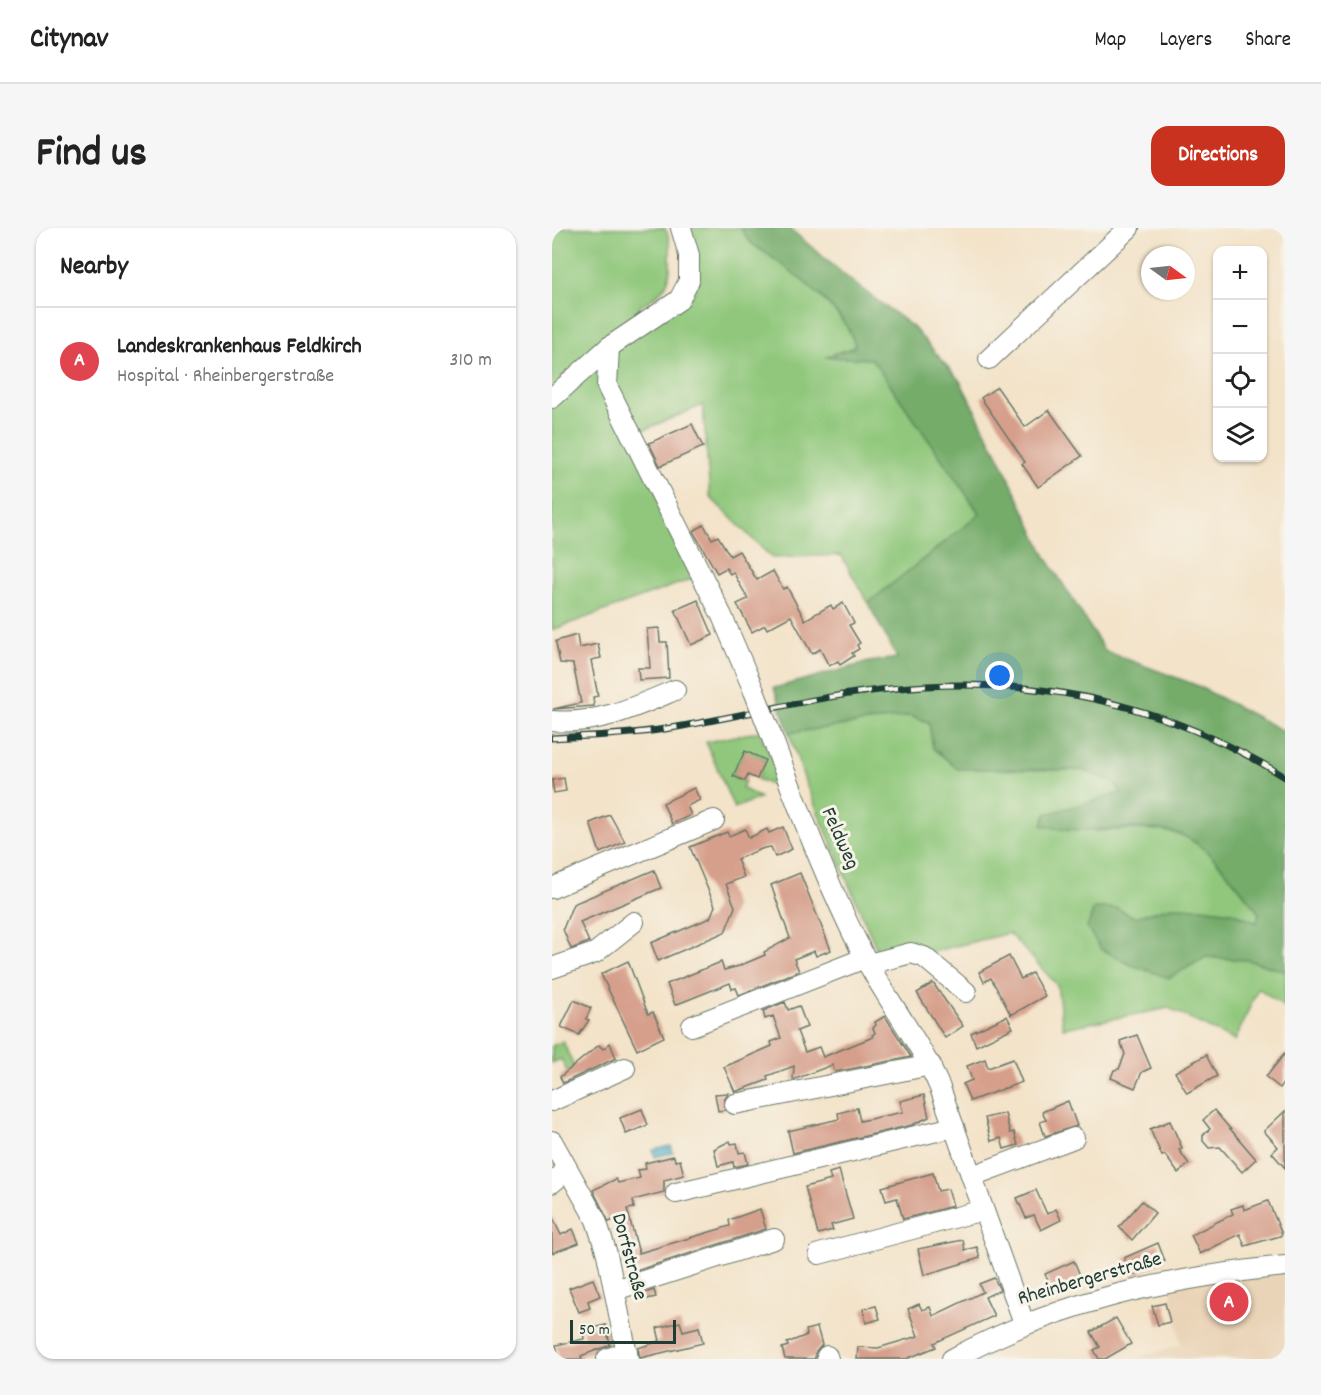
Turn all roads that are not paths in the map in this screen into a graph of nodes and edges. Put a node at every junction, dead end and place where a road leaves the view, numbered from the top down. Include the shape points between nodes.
1 (681, 228) edge
2 (1129, 228) edge
3 (609, 347) junction
4 (989, 359) dead end
5 (582, 369) junction
6 (606, 374) junction
7 (552, 399) edge
8 (675, 690) dead end
9 (552, 721) edge
10 (714, 820) dead end
11 (552, 888) edge
12 (633, 922) dead end
13 (867, 961) junction
14 (552, 968) edge
15 (966, 992) dead end
16 (692, 1026) dead end
17 (931, 1065) junction
18 (625, 1068) dead end
19 (552, 1101) edge
20 (735, 1104) dead end
21 (954, 1127) junction
22 (1074, 1138) dead end
23 (552, 1141) edge
24 (567, 1170) junction
25 (972, 1176) junction
26 (552, 1183) edge
27 (676, 1193) dead end
28 (983, 1210) junction
29 (774, 1239) dead end
30 (819, 1254) dead end
31 (1285, 1266) edge
32 (615, 1290) junction
33 (1024, 1323) junction
34 (627, 1355) edge
35 (607, 1359) edge
36 (952, 1359) edge

1 - 3 street via 689,255 689,281 679,300
2 - 4 street
3 - 5 street
3 - 6 street, Feldweg
5 - 6 street
5 - 7 street
6 - 13 street, Feldweg, bridge via 607,386 722,616
8 - 9 street via 608,717 567,723
10 - 11 street
12 - 14 street via 595,953
13 - 15 street via 911,953 924,957
13 - 16 street
13 - 17 street, Feldweg
17 - 20 street
17 - 21 street, Feldweg
18 - 19 street
21 - 25 street, Feldweg
21 - 27 street
22 - 25 street
23 - 24 street, Dorfstraße
24 - 26 street
24 - 32 street, Dorfstraße via 596,1220
25 - 28 street, Feldweg
28 - 30 street
28 - 33 street, Feldweg
29 - 32 street
31 - 33 street, Rheinbergerstraße via 1142,1286
32 - 34 street, Dorfstraße
33 - 36 street, Rheinbergerstraße
34 - 35 street

